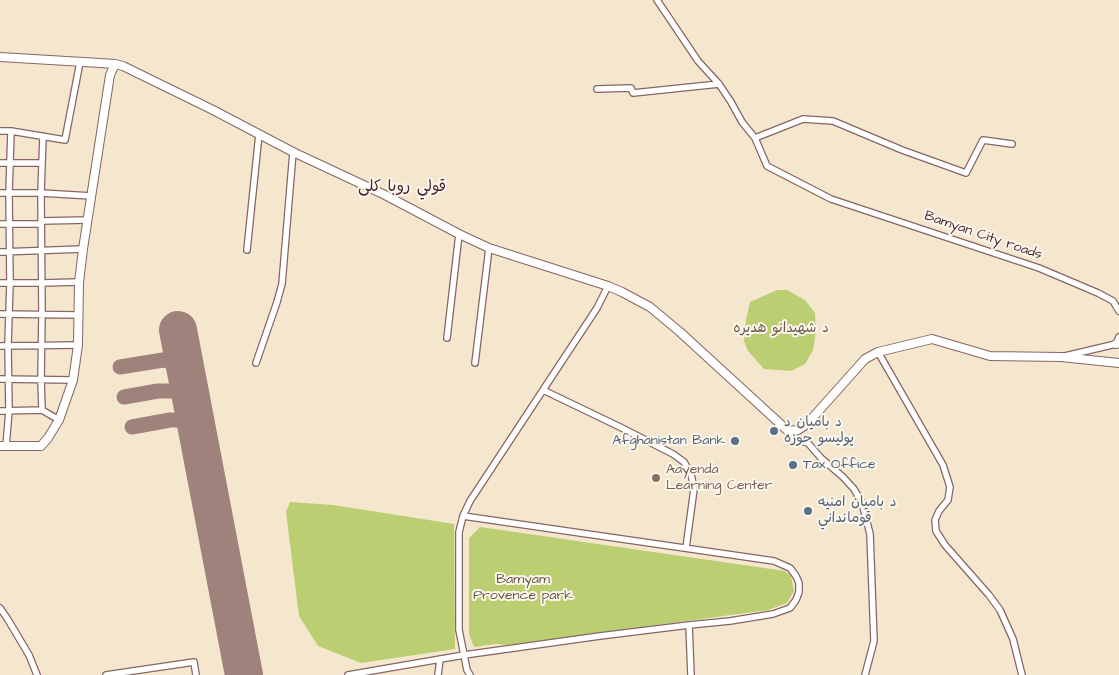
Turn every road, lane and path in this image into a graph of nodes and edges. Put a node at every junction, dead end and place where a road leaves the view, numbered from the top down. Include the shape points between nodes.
1 (657, 0) edge
2 (0, 57) edge
3 (80, 62) junction
4 (115, 64) junction
5 (719, 84) junction
6 (597, 89) dead end
7 (0, 131) edge
8 (11, 131) junction
9 (258, 134) junction
10 (43, 136) junction
11 (755, 138) junction
12 (1012, 144) dead end
13 (293, 152) junction
14 (0, 163) edge
15 (10, 163) junction
16 (42, 164) junction
17 (0, 193) edge
18 (9, 193) junction
19 (41, 193) junction
20 (92, 196) junction
21 (88, 220) junction
22 (41, 222) junction
23 (0, 224) edge
24 (10, 224) junction
25 (459, 234) junction
26 (489, 248) junction
27 (83, 249) junction
28 (247, 250) dead end
29 (0, 252) edge
30 (9, 252) junction
31 (42, 252) junction
32 (0, 282) edge
33 (10, 282) junction
34 (80, 282) junction
35 (42, 283) junction
36 (608, 286) junction
37 (1119, 310) edge
38 (0, 314) edge
39 (9, 314) junction
40 (42, 314) junction
41 (78, 315) junction
42 (447, 338) dead end
43 (1118, 342) edge
44 (42, 344) junction
45 (8, 345) junction
46 (78, 345) junction
47 (0, 346) edge
48 (878, 352) junction
49 (1061, 357) junction
50 (256, 363) dead end
51 (1119, 363) edge
52 (475, 364) dead end
53 (0, 379) edge
54 (8, 379) junction
55 (41, 380) junction
56 (73, 380) junction
57 (543, 390) junction
58 (42, 410) junction
59 (0, 411) edge
60 (9, 411) junction
61 (59, 420) junction
62 (788, 431) junction
63 (3, 446) edge
64 (463, 516) junction
65 (686, 548) junction
66 (0, 608) edge
67 (689, 625) junction
68 (464, 655) junction
69 (440, 659) junction
70 (37, 675) edge
71 (106, 675) edge
72 (196, 675) edge
73 (348, 675) edge
74 (438, 675) edge
75 (470, 675) edge
76 (691, 675) edge
77 (865, 675) edge
78 (1022, 675) edge

1 - 5 street, Bamyan City roads via 698,61
2 - 3 street
3 - 4 street
3 - 10 street via 65,140
4 - 9 street
4 - 20 street via 110,75
5 - 6 street via 633,93 631,88
5 - 11 street, Bamyan City roads
7 - 8 street
8 - 10 street
8 - 15 street
9 - 13 street
9 - 28 street
10 - 16 street
11 - 12 street via 803,119 833,121 966,173 982,140
11 - 37 street, Bamyan City roads via 767,166 817,193 1039,268 1098,293 1113,301
13 - 25 street
13 - 50 street via 282,284
14 - 15 street
15 - 16 street
15 - 18 street
16 - 19 street
17 - 18 street
18 - 19 street
18 - 24 street
19 - 20 street
19 - 22 street
20 - 21 street
21 - 22 street
21 - 27 street
22 - 24 street
22 - 31 street
23 - 24 street
24 - 30 street
25 - 26 street
25 - 42 street
26 - 36 street
26 - 52 street
27 - 31 street
27 - 34 street
29 - 30 street
30 - 31 street
30 - 33 street
31 - 35 street
32 - 33 street
33 - 35 street
33 - 39 street
34 - 35 street
34 - 41 street
35 - 40 street
36 - 57 street
36 - 62 street via 650,307
38 - 39 street
39 - 40 street
39 - 45 street
40 - 41 street
40 - 44 street
41 - 46 street
43 - 49 street
44 - 45 street
44 - 46 street
44 - 55 street
45 - 47 street
45 - 54 street
46 - 56 street
48 - 49 street via 932,340 990,356
48 - 62 street via 865,359 807,424 798,430
48 - 78 street via 943,465 950,487 948,500 934,520 936,531 1000,610 1013,639
49 - 51 street
53 - 54 street
54 - 55 street
54 - 60 street
55 - 56 street
55 - 58 street
56 - 61 street
57 - 64 street
57 - 65 street via 620,426 684,462 691,474 694,490
58 - 60 street
58 - 61 street
59 - 60 street
60 - 63 street
61 - 63 street via 41,446
62 - 77 street via 794,439 808,443 843,477 862,503 870,534 874,642
64 - 65 street
64 - 68 street via 459,532 459,630
65 - 67 street via 774,561 790,568 799,583 800,592 790,608 774,614
66 - 70 street via 29,655
67 - 68 street
67 - 76 street
68 - 69 street
68 - 75 street
69 - 73 street
69 - 74 street
71 - 72 street via 194,662

